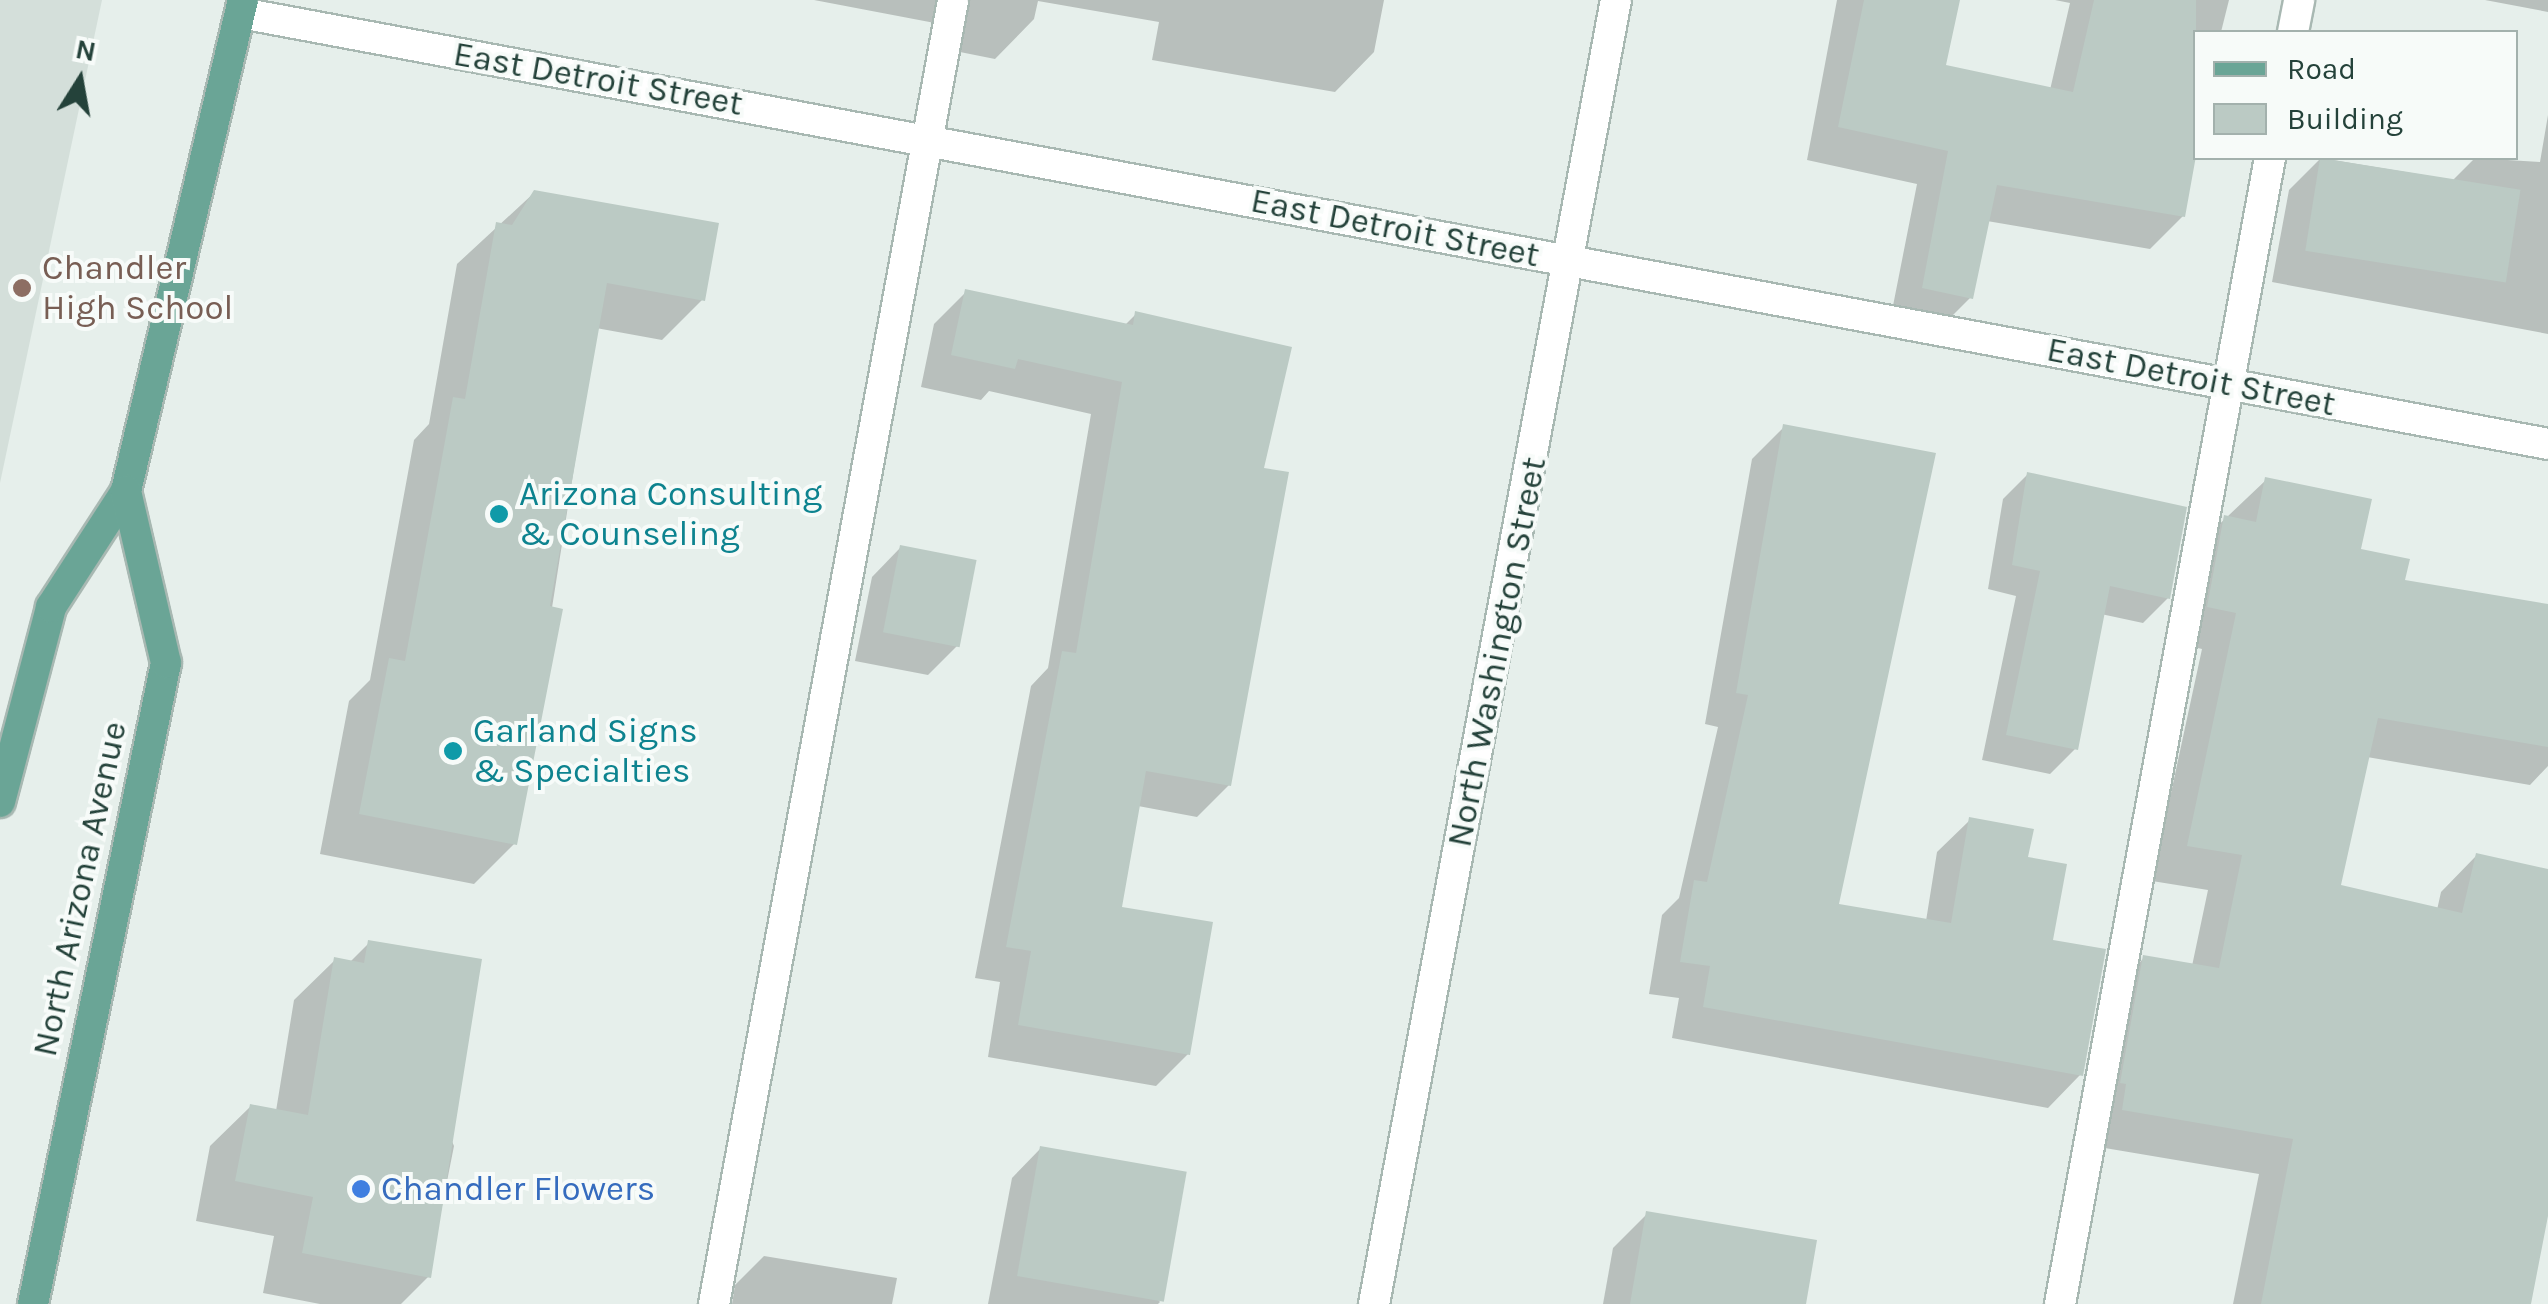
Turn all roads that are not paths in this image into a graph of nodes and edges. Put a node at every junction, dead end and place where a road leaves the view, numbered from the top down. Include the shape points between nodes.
1 (953, 0) edge
2 (1616, 0) edge
3 (2299, 0) edge
4 (242, 6) edge
5 (2293, 30) edge
6 (927, 141) junction
7 (2270, 160) edge
8 (1570, 262) junction
9 (2229, 384) junction
10 (2548, 444) edge
11 (126, 491) junction
12 (0, 802) edge
13 (33, 1304) edge
14 (714, 1304) edge
15 (1374, 1304) edge
16 (2060, 1304) edge

1 - 6 street
2 - 8 street, North Washington Street
3 - 5 street
4 - 6 street, East Detroit Street
4 - 11 main road, North Arizona Avenue
6 - 8 street, East Detroit Street
6 - 14 street
7 - 9 street
8 - 9 street, East Detroit Street
8 - 15 street, North Washington Street
9 - 10 street, East Detroit Street
9 - 16 street
11 - 12 main road, North Arizona Avenue via 52,607
11 - 13 main road, North Arizona Avenue via 166,663

